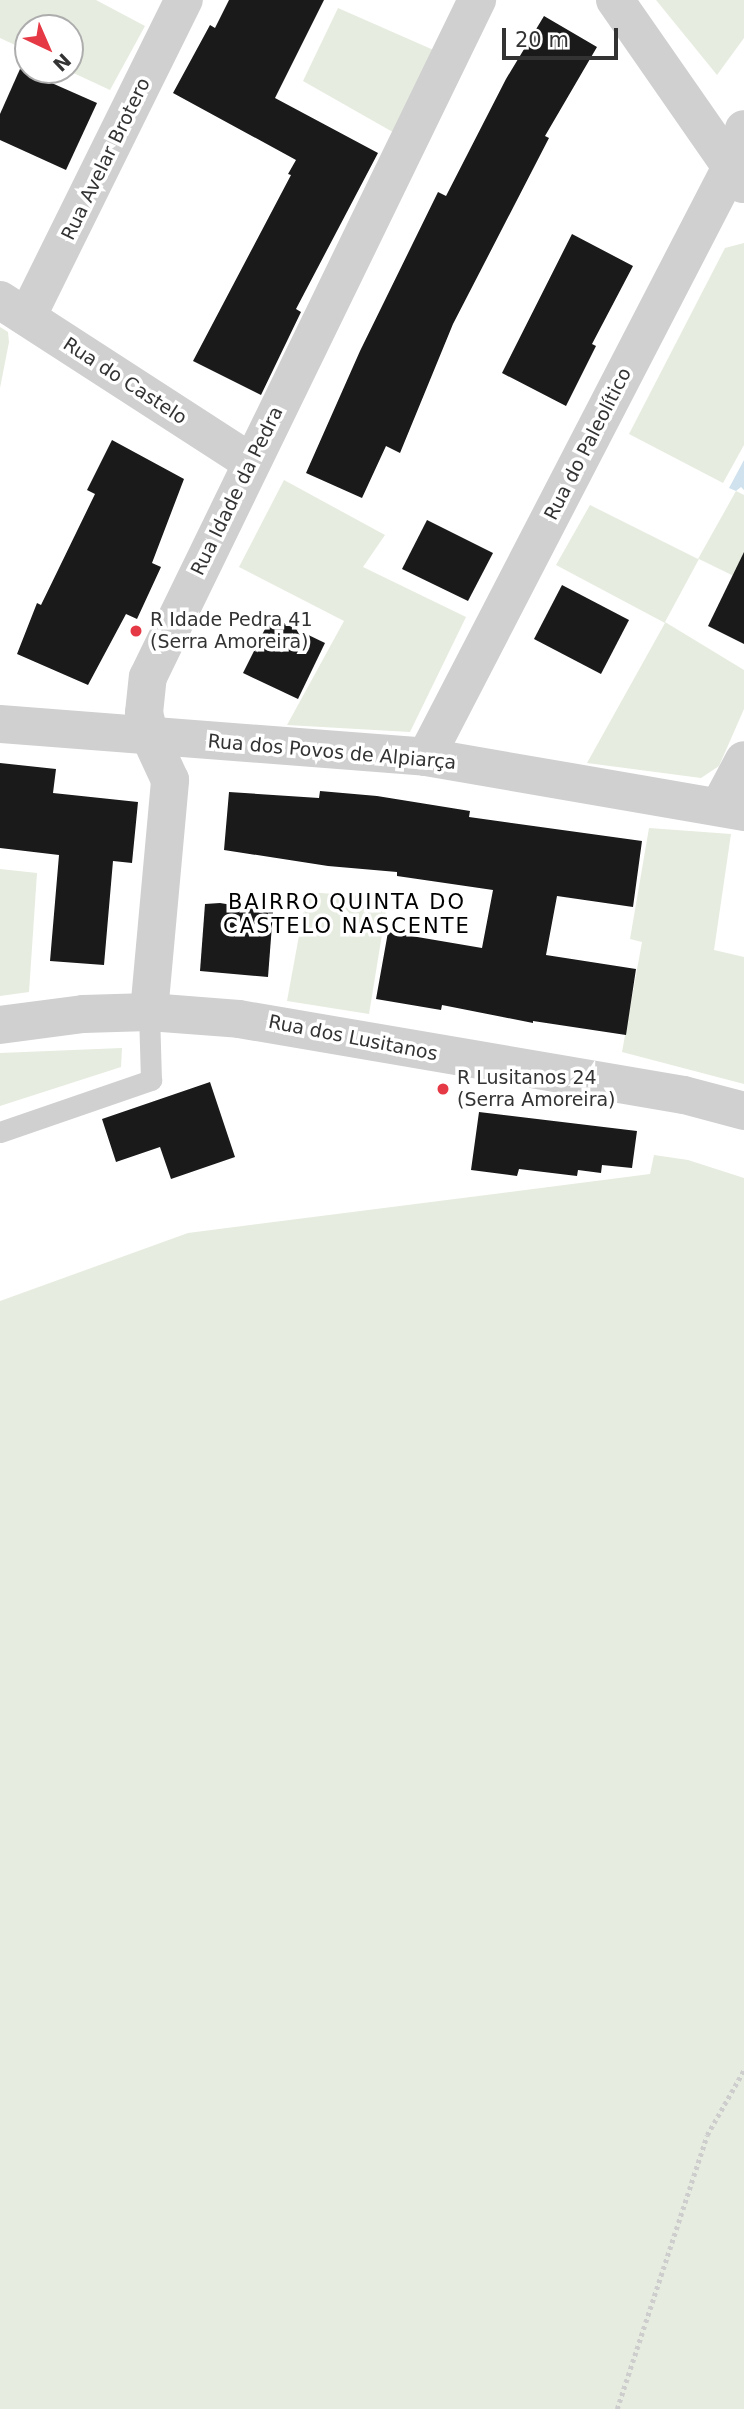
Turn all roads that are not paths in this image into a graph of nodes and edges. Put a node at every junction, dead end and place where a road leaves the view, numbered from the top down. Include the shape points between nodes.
1 (184, 0) edge
2 (477, 0) edge
3 (615, 0) edge
4 (744, 129) edge
5 (738, 176) edge
6 (13, 309) edge
7 (250, 462) junction
8 (0, 724) edge
9 (150, 737) junction
10 (426, 757) junction
11 (744, 760) edge
12 (731, 809) edge
13 (149, 1012) junction
14 (0, 1025) edge
15 (744, 1111) edge
16 (0, 1132) edge

1 - 6 street, Rua Avelar Brotero
2 - 7 street, Rua Idade da Pedra
3 - 5 street
4 - 5 street, Rua do Paleolítico
5 - 10 street, Rua do Paleolítico
6 - 7 street, Rua do Castelo
7 - 9 street, Rua Idade da Pedra via 148,677 144,713
8 - 9 street, Rua dos Povos de Alpiarça
9 - 10 street, Rua dos Povos de Alpiarça
9 - 13 street, Rua Idade da Pedra via 170,780
10 - 12 street, Rua dos Povos de Alpiarça
11 - 12 street
13 - 14 street, Rua dos Lusitanos via 83,1014
13 - 15 street, Rua dos Lusitanos via 267,1022 684,1096
13 - 16 lane via 151,1080

